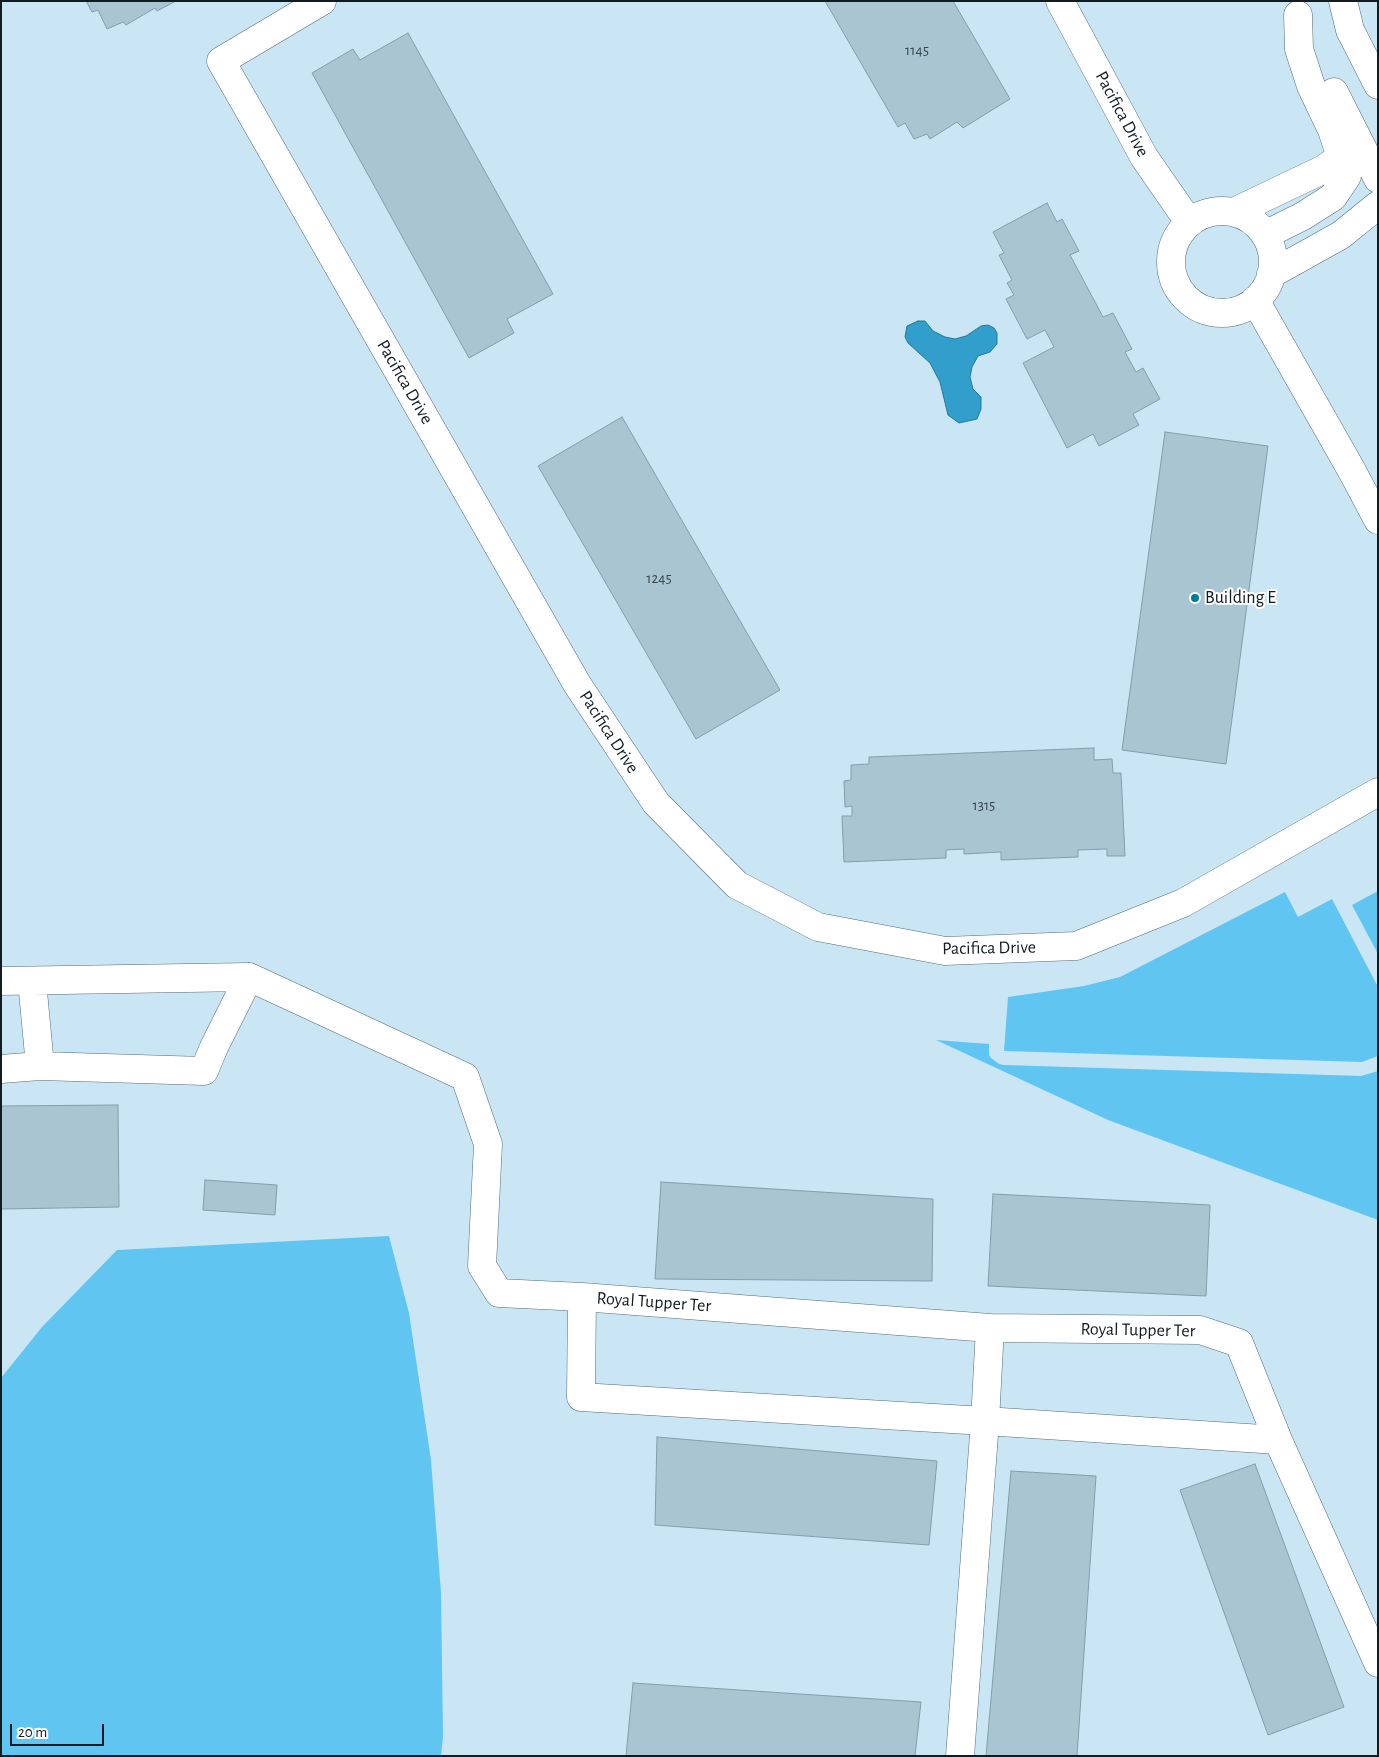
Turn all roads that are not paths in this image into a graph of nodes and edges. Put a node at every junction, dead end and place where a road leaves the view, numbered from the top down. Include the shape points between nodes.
1 (322, 1) edge
2 (1060, 1) edge
3 (1343, 1) edge
4 (1298, 8) edge
5 (1378, 85) edge
6 (1341, 157) junction
7 (1378, 179) edge
8 (1378, 205) edge
9 (1234, 212) junction
10 (1189, 222) junction
11 (1265, 235) junction
12 (1271, 274) junction
13 (1255, 300) junction
14 (1378, 520) edge
15 (1378, 792) edge
16 (249, 977) junction
17 (32, 981) junction
18 (1, 982) edge
19 (40, 1066) junction
20 (1, 1069) edge
21 (582, 1297) junction
22 (990, 1328) junction
23 (985, 1421) junction
24 (1278, 1440) junction
25 (1378, 1664) edge
26 (960, 1756) edge

1 - 15 street, Pacifica Drive via 222,61 577,684 656,804 737,886 818,927 944,951 1076,946 1183,903
2 - 10 street, Pacifica Drive via 1144,157
3 - 5 street via 1350,30
4 - 6 street via 1299,49
4 - 7 street via 1321,70
6 - 9 street via 1324,169
6 - 11 street via 1347,176 1333,198
8 - 12 street via 1341,235
9 - 10 street via 1218,210
9 - 11 street via 1250,219
10 - 13 street via 1178,234 1172,249 1174,281 1183,294 1194,305 1210,312 1228,313 1245,308
11 - 12 street via 1273,265
12 - 13 street
13 - 14 street
16 - 17 street
16 - 19 street via 204,1071
16 - 21 street via 465,1077 488,1144 482,1266 499,1293
17 - 18 street
17 - 19 street
19 - 20 street
21 - 22 street, Royal Tupper Ter
21 - 23 street, Royal Tupper Ter via 581,1396
22 - 23 street
22 - 24 street, Royal Tupper Ter via 1200,1330 1239,1343
23 - 24 street, Royal Tupper Ter
23 - 26 street
24 - 25 street, Royal Tupper Ter

